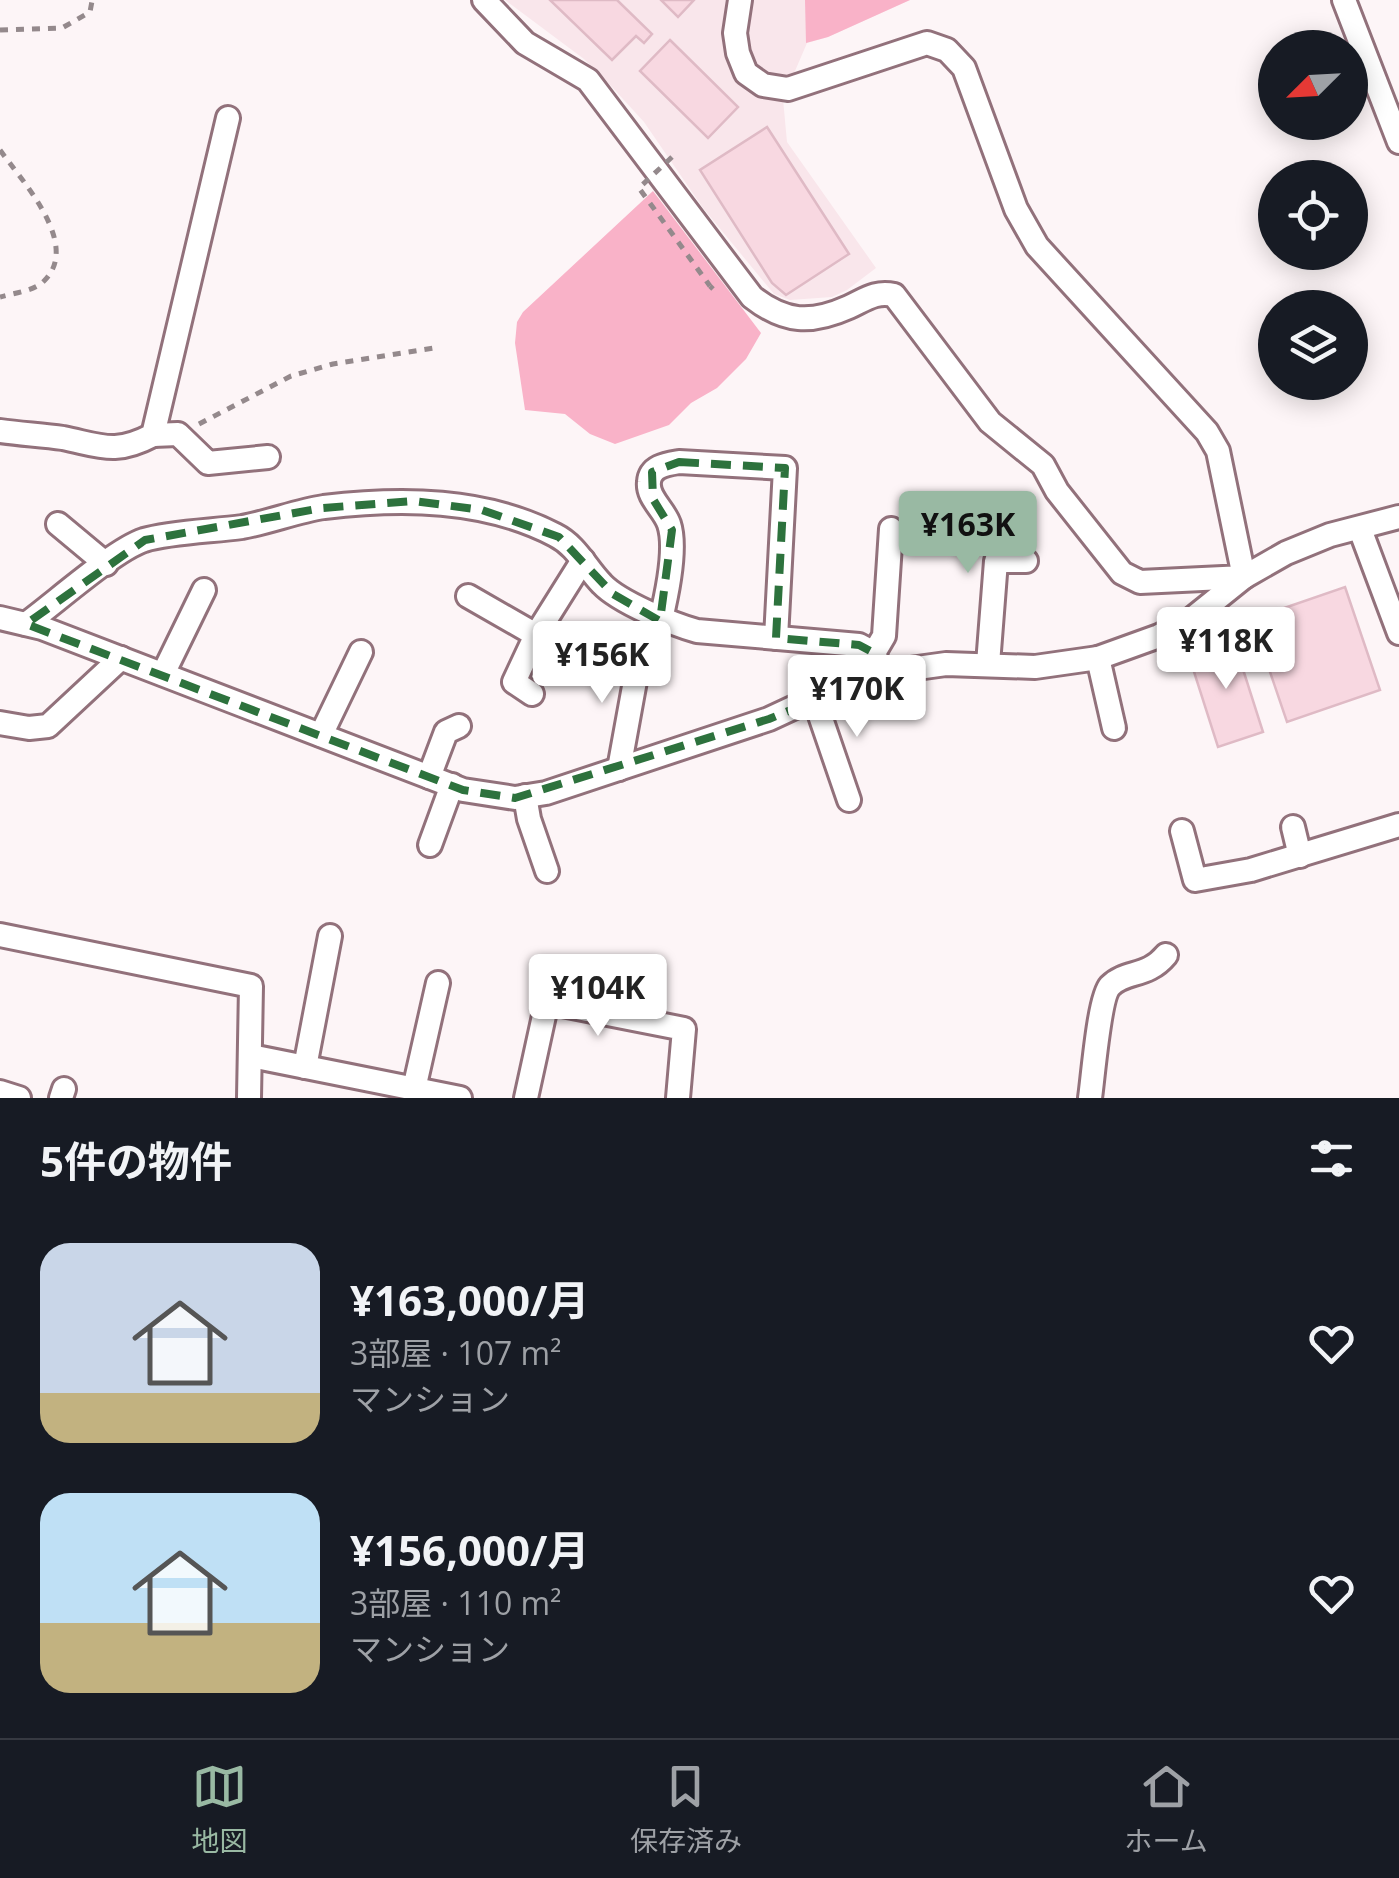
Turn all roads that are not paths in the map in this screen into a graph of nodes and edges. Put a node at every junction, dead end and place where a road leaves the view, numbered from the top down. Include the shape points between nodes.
1 (484, 0) edge
2 (740, 0) edge
3 (1344, 0) edge
4 (228, 118) dead end
5 (1399, 142) edge
6 (0, 431) edge
7 (153, 435) junction
8 (268, 457) dead end
9 (1399, 517) edge
10 (58, 524) dead end
11 (892, 528) dead end
12 (1360, 528) junction
13 (583, 560) junction
14 (1026, 560) dead end
15 (106, 564) junction
16 (1244, 576) junction
17 (204, 590) dead end
18 (468, 596) dead end
19 (0, 618) edge
20 (661, 618) junction
21 (26, 624) junction
22 (1399, 633) edge
23 (536, 635) junction
24 (776, 638) junction
25 (361, 652) dead end
26 (121, 658) junction
27 (1098, 658) junction
28 (878, 662) junction
29 (646, 664) dead end
30 (988, 664) junction
31 (162, 674) junction
32 (532, 694) dead end
33 (814, 698) junction
34 (0, 722) edge
35 (459, 726) dead end
36 (1114, 728) dead end
37 (321, 735) junction
38 (619, 769) junction
39 (429, 776) junction
40 (452, 785) junction
41 (525, 796) junction
42 (849, 800) dead end
43 (1399, 826) edge
44 (1292, 827) dead end
45 (1182, 831) dead end
46 (430, 844) dead end
47 (1300, 856) junction
48 (547, 871) dead end
49 (0, 935) edge
50 (330, 936) dead end
51 (1166, 955) dead end
52 (438, 983) dead end
53 (251, 1056) junction
54 (305, 1067) junction
55 (414, 1088) junction
56 (0, 1092) edge
57 (20, 1098) edge
58 (249, 1098) edge
59 (460, 1098) edge
60 (526, 1098) edge
61 (678, 1098) edge
62 (1090, 1098) edge

1 - 16 street via 525,42 588,80 752,297 776,315 814,318 879,292 894,294 990,422 1043,466 1122,573 1140,582
2 - 16 street via 738,53 746,72 763,85 788,90 927,43 948,50 964,68 1016,209 1037,246 1218,451
3 - 5 street
4 - 7 street
6 - 7 street via 107,450
7 - 8 street via 178,434 208,463
9 - 12 street
10 - 15 street
11 - 28 street
12 - 16 street via 1309,543
12 - 22 street
13 - 15 street via 559,537 524,521 414,502 322,508 145,540
13 - 20 street via 613,594
13 - 23 street
14 - 30 street via 996,560
15 - 21 street
16 - 27 street via 1193,618
17 - 31 street
18 - 23 street
19 - 21 street
20 - 24 street via 696,631
20 - 24 street via 672,530 648,484 652,472 679,462 784,468
21 - 26 street
23 - 32 street via 514,682
24 - 28 street via 859,645
25 - 37 street
26 - 31 street
26 - 34 street via 48,726
27 - 30 street via 1034,667
27 - 36 street
28 - 30 street
28 - 33 street
29 - 38 street via 634,681
31 - 37 street
33 - 38 street
33 - 42 street
35 - 39 street via 446,732
37 - 39 street
38 - 41 street
39 - 40 street
40 - 41 street via 489,796
40 - 46 street
41 - 48 street
43 - 47 street
44 - 47 street
45 - 47 street via 1196,880
49 - 53 street via 251,986
50 - 54 street
51 - 62 street via 1154,970 1118,981 1104,996
52 - 55 street
53 - 54 street
53 - 58 street
54 - 55 street
55 - 59 street
56 - 57 street
60 - 61 street via 547,1002 684,1030

